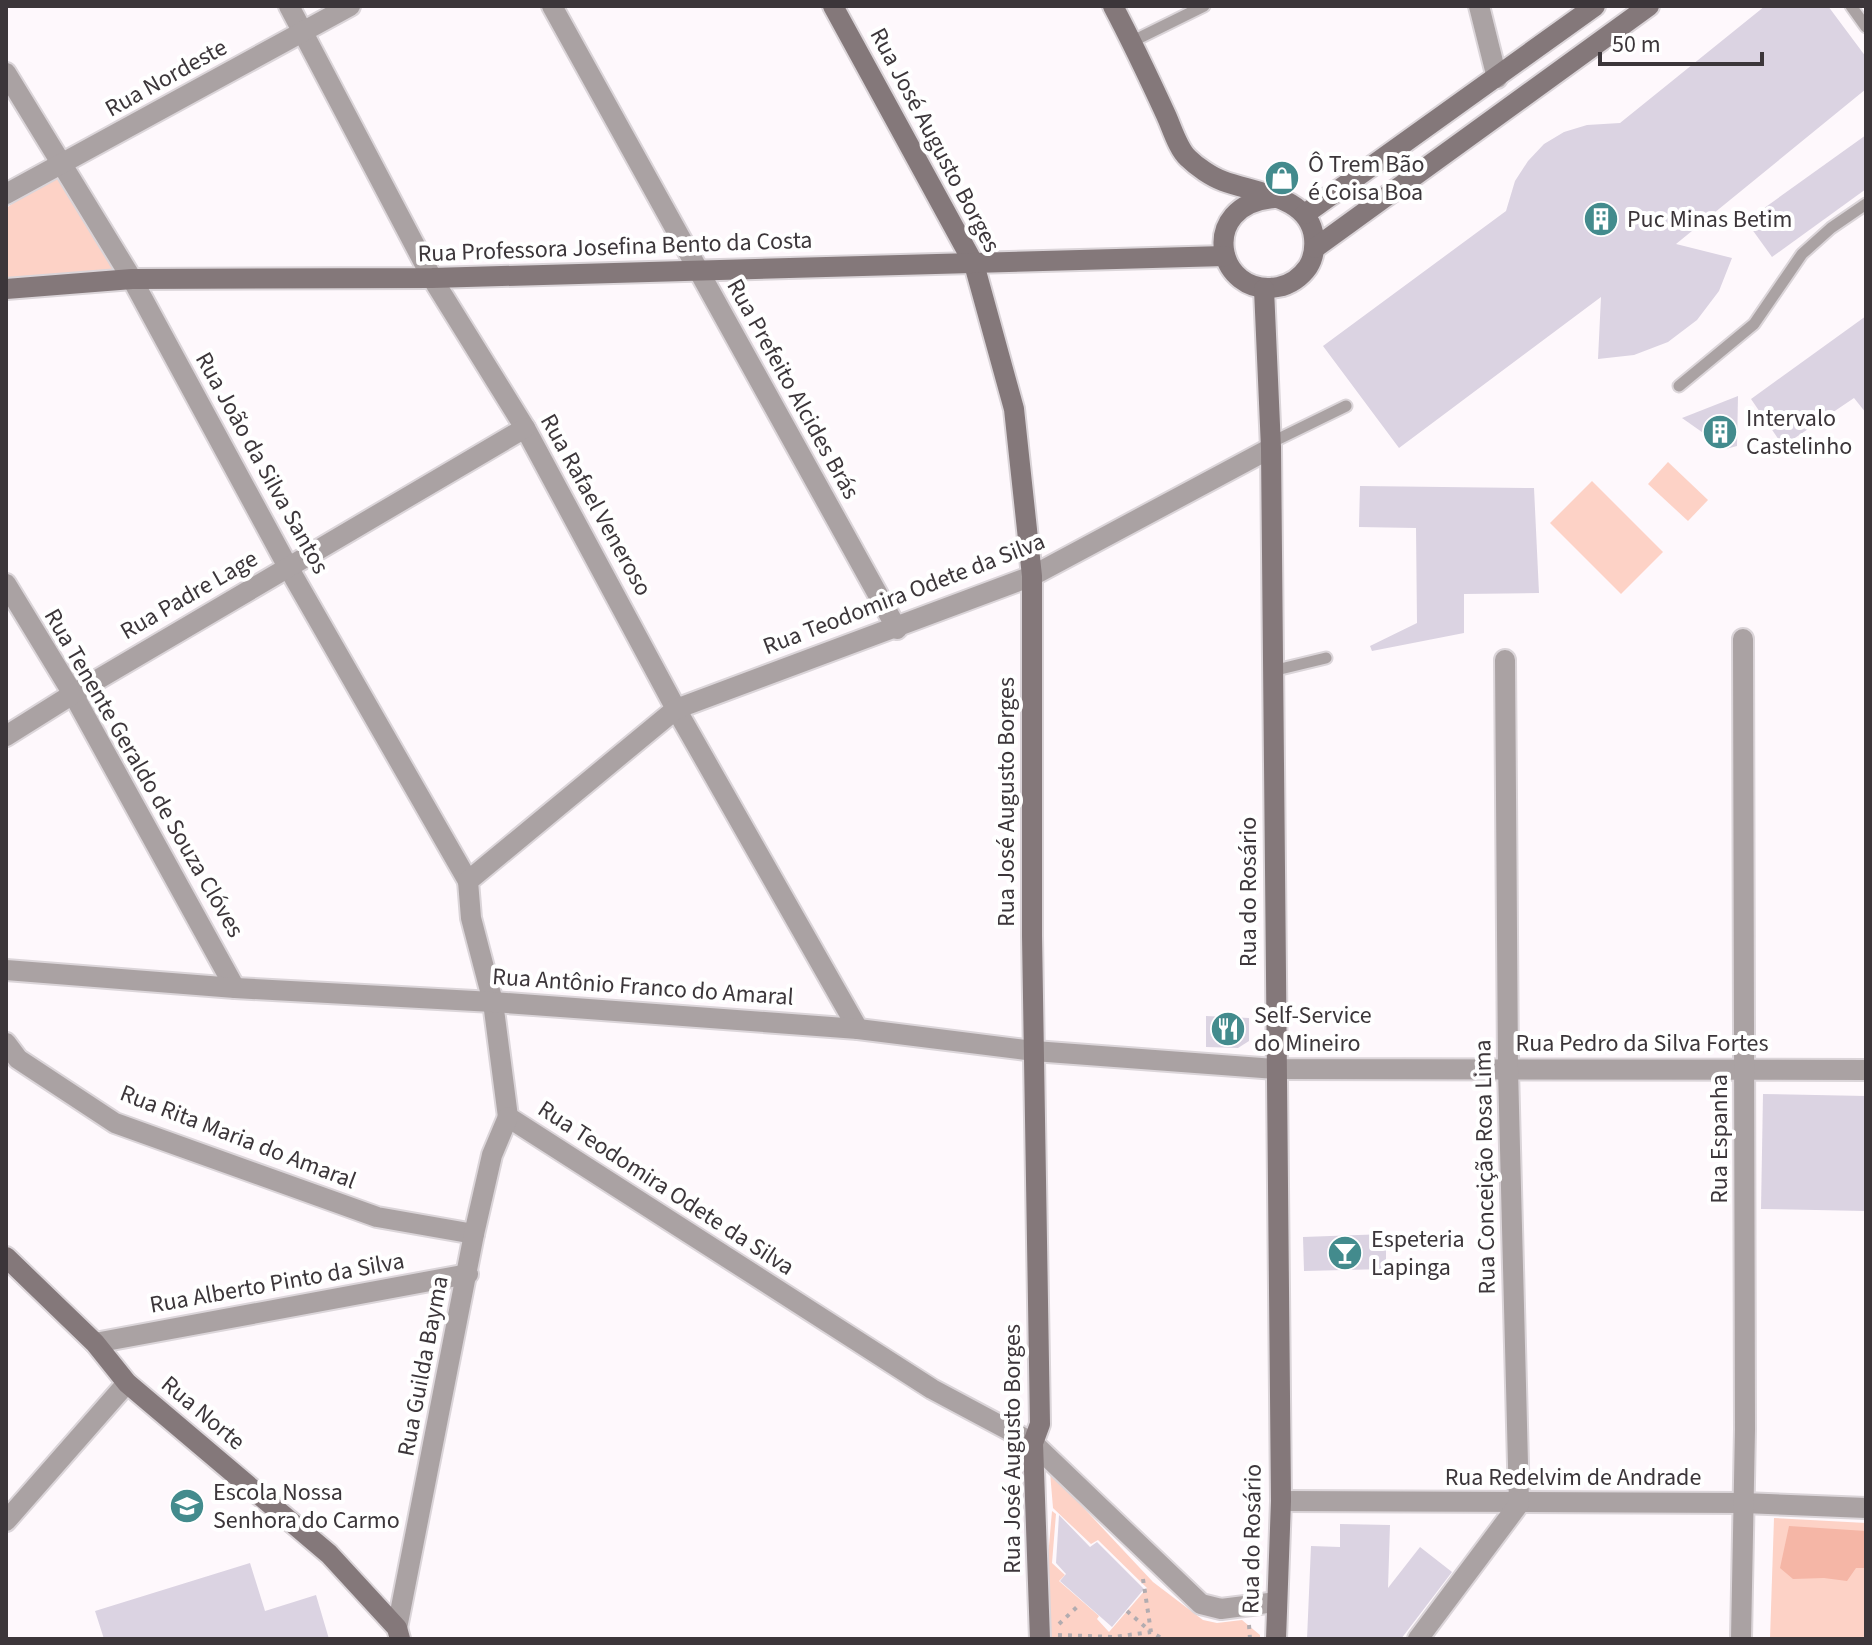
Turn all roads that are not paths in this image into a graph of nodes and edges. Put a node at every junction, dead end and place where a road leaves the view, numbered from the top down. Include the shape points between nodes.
1 (289, 6) edge
2 (350, 6) edge
3 (552, 6) edge
4 (833, 6) edge
5 (1113, 6) edge
6 (1204, 6) edge
7 (1479, 6) edge
8 (1595, 6) edge
9 (1649, 6) edge
10 (1853, 7) edge
11 (1866, 27) edge
12 (303, 32) junction
13 (1131, 42) junction
14 (6, 73) edge
15 (1497, 78) junction
16 (61, 165) junction
17 (6, 194) edge
18 (1274, 198) junction
19 (1866, 204) edge
20 (1305, 214) junction
21 (1315, 248) junction
22 (1225, 256) junction
23 (974, 264) junction
24 (698, 270) junction
25 (432, 278) junction
26 (132, 279) junction
27 (6, 289) edge
28 (1264, 289) junction
29 (1679, 386) dead end
30 (1346, 406) dead end
31 (525, 428) junction
32 (1271, 445) junction
33 (288, 567) junction
34 (1032, 576) junction
35 (6, 584) edge
36 (897, 629) junction
37 (1743, 639) dead end
38 (1326, 658) dead end
39 (1505, 660) dead end
40 (1272, 671) junction
41 (73, 694) junction
42 (676, 709) junction
43 (6, 736) edge
44 (468, 881) junction
45 (6, 970) edge
46 (235, 988) junction
47 (493, 1002) junction
48 (858, 1029) junction
49 (6, 1043) edge
50 (1034, 1051) junction
51 (1275, 1069) junction
52 (1508, 1069) junction
53 (1746, 1069) junction
54 (1866, 1070) edge
55 (508, 1117) junction
56 (474, 1234) junction
57 (6, 1257) edge
58 (468, 1274) junction
59 (95, 1343) junction
60 (127, 1383) junction
61 (1033, 1443) junction
62 (1281, 1501) junction
63 (1744, 1503) junction
64 (1519, 1504) junction
65 (1866, 1508) edge
66 (6, 1521) edge
67 (1276, 1602) junction
68 (398, 1634) edge
69 (1043, 1637) edge
70 (1276, 1639) edge
71 (1418, 1639) edge
72 (1741, 1639) edge

1 - 12 street, Rua Rafael Veneroso
2 - 12 street, Rua Nordeste
3 - 24 street, Rua Prefeito Alcides Brás
4 - 23 street, Rua José Augusto Borges
5 - 13 street
6 - 13 lane
7 - 15 street
8 - 15 street
9 - 21 street
10 - 11 lane
12 - 16 street, Rua Nordeste
12 - 25 street, Rua Rafael Veneroso
13 - 18 street via 1186,157 1219,180
14 - 16 street, Rua João da Silva Santos
15 - 20 street
16 - 17 street, Rua Nordeste
16 - 26 street, Rua João da Silva Santos
18 - 20 street
18 - 22 street via 1240,207 1223,238
19 - 29 lane via 1802,254 1754,324
20 - 21 street
21 - 28 street via 1298,279
22 - 23 street, Rua Professora Josefina Bento da Costa
22 - 28 street via 1233,272
23 - 24 street, Rua Professora Josefina Bento da Costa
23 - 34 street, Rua José Augusto Borges via 1014,409
24 - 25 street, Rua Professora Josefina Bento da Costa
24 - 36 street, Rua Prefeito Alcides Brás
25 - 26 street, Rua Professora Josefina Bento da Costa
25 - 31 street, Rua Rafael Veneroso
26 - 27 street, Rua Professora Josefina Bento da Costa
26 - 33 street, Rua João da Silva Santos
28 - 32 street, Rua do Rosário
30 - 32 lane
31 - 33 street, Rua Padre Lage
31 - 42 street, Rua Rafael Veneroso
32 - 34 street, Rua Teodomira Odete da Silva
32 - 40 street, Rua do Rosário
33 - 41 street, Rua Padre Lage
33 - 44 street, Rua João da Silva Santos
34 - 36 street, Rua Teodomira Odete da Silva
34 - 50 street, Rua José Augusto Borges
35 - 41 street, Rua Tenente Geraldo de Souza Clóves
36 - 42 street, Rua Teodomira Odete da Silva
37 - 53 street, Rua Espanha
38 - 40 lane
39 - 52 street, Rua Conceição Rosa Lima
40 - 51 street, Rua do Rosário
41 - 43 street, Rua Padre Lage
41 - 46 street, Rua Tenente Geraldo de Souza Clóves
42 - 44 street, Rua Teodomira Odete da Silva
42 - 48 street, Rua Rafael Veneroso
44 - 47 street, Rua Teodomira Odete da Silva via 471,918
45 - 46 street, Rua Antônio Franco do Amaral
46 - 47 street, Rua Antônio Franco do Amaral
47 - 48 street, Rua Antônio Franco do Amaral
47 - 55 street, Rua Teodomira Odete da Silva
48 - 50 street, Rua Antônio Franco do Amaral
49 - 56 street, Rua Rita Maria do Amaral via 18,1059 115,1123 377,1217
50 - 51 street, Rua Antônio Franco do Amaral
50 - 61 street, Rua José Augusto Borges via 1040,1424
51 - 52 street, Rua Pedro da Silva Fortes
51 - 62 street, Rua do Rosário
52 - 53 street, Rua Pedro da Silva Fortes
52 - 64 street, Rua Conceição Rosa Lima
53 - 54 street, Rua Pedro da Silva Fortes
53 - 63 street, Rua Espanha
55 - 56 street, Rua Guilda Bayma via 492,1155
55 - 61 street, Rua Teodomira Odete da Silva via 932,1389
56 - 58 street, Rua Guilda Bayma
57 - 59 street, Rua Norte
58 - 59 street, Rua Alberto Pinto da Silva
58 - 68 street, Rua Guilda Bayma
59 - 60 street, Rua Norte
60 - 66 street
60 - 68 street, Rua Norte via 329,1554
61 - 67 street, Rua Teodomira Odete da Silva via 1201,1604 1221,1609
61 - 69 street, Rua José Augusto Borges
62 - 64 street, Rua Redelvim de Andrade
62 - 67 street, Rua do Rosário
63 - 64 street, Rua Redelvim de Andrade
63 - 65 street, Rua Redelvim de Andrade
63 - 72 street, Rua Espanha
64 - 71 street
67 - 70 street, Rua do Rosário

